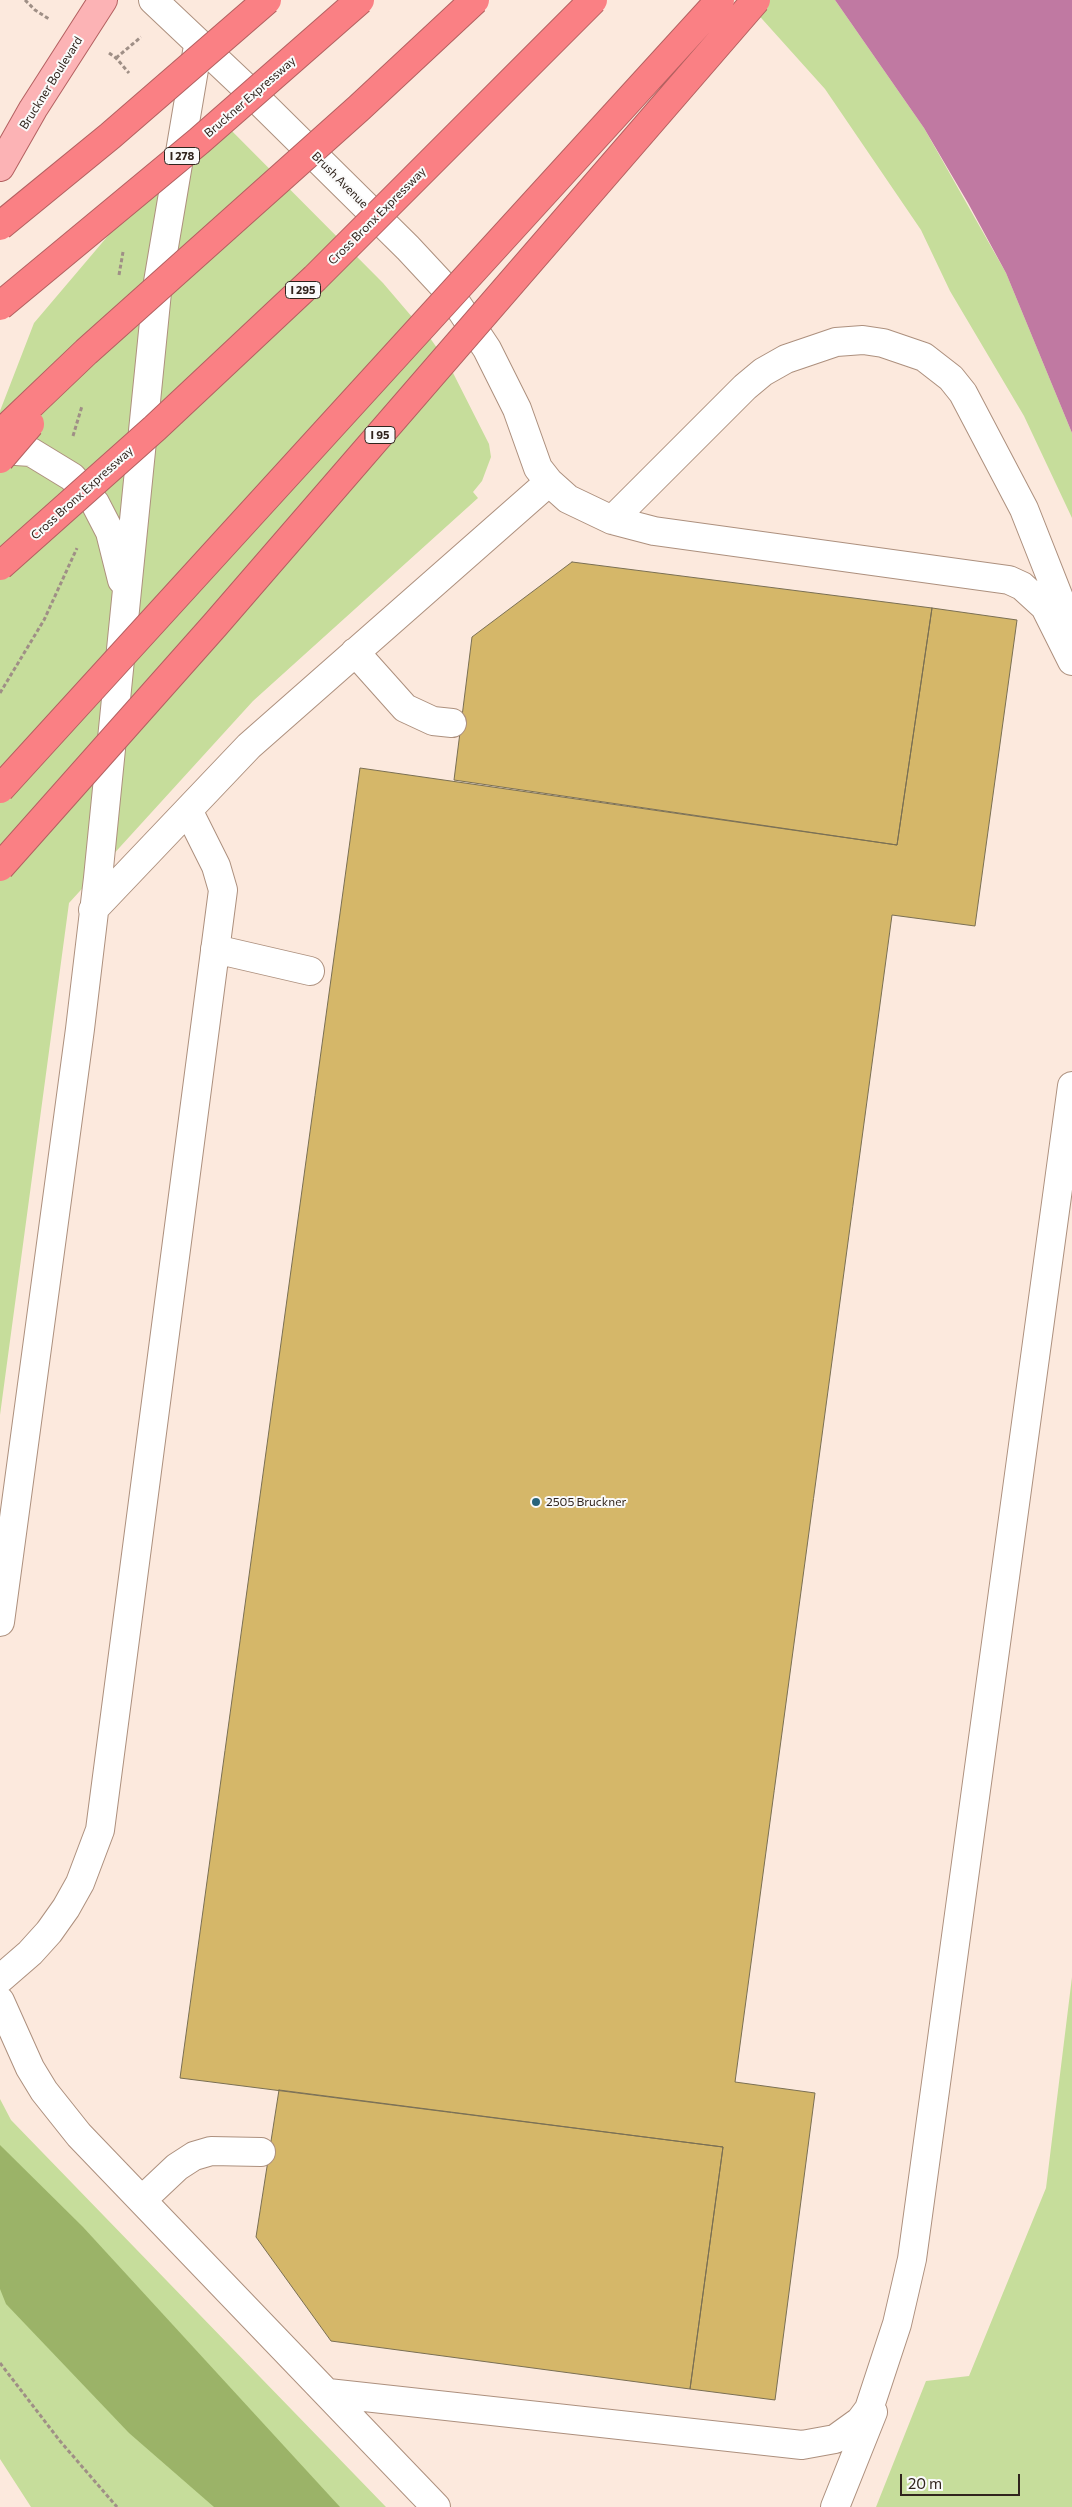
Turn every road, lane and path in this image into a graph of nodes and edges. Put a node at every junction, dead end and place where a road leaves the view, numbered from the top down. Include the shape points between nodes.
1 (24, 0) edge
2 (104, 0) edge
3 (153, 0) edge
4 (267, 0) edge
5 (360, 0) edge
6 (475, 0) edge
7 (593, 0) edge
8 (720, 0) edge
9 (756, 0) edge
10 (35, 10) dead end
11 (199, 44) junction
12 (179, 158) junction
13 (0, 167) edge
14 (0, 226) edge
15 (141, 303) junction
16 (0, 306) edge
17 (0, 434) edge
18 (0, 450) edge
19 (0, 459) edge
20 (549, 482) junction
21 (612, 520) junction
22 (0, 566) edge
23 (127, 600) junction
24 (1072, 632) edge
25 (355, 652) junction
26 (1072, 661) edge
27 (452, 723) dead end
28 (0, 789) edge
29 (189, 812) junction
30 (0, 866) edge
31 (93, 910) junction
32 (215, 949) junction
33 (310, 971) dead end
34 (1072, 1086) edge
35 (1072, 1135) edge
36 (0, 1622) edge
37 (0, 1979) edge
38 (0, 2001) edge
39 (261, 2152) dead end
40 (142, 2200) junction
41 (0, 2363) edge
42 (328, 2393) junction
43 (117, 2507) edge
44 (436, 2507) edge
45 (835, 2507) edge

1 - 10 path
2 - 13 main road, Bruckner Boulevard via 33,109
3 - 11 street, Brush Avenue
4 - 14 highway, bridge
5 - 12 highway, Bruckner Expressway / I 278, bridge
6 - 15 highway, bridge
7 - 22 highway, Cross Bronx Expressway / I 295, bridge via 294,298
8 - 28 highway, bridge
9 - 30 highway, I 95, bridge via 222,618
11 - 12 street
11 - 20 street, Brush Avenue via 430,270 467,318 502,379 517,409 532,457
12 - 16 highway, Bruckner Expressway / I 278, bridge
12 - 23 street via 158,282
15 - 17 highway, bridge
15 - 19 highway, bridge via 65,383
18 - 23 street via 31,452 72,477 95,502 110,532
20 - 21 street, Brush Avenue via 568,499
20 - 25 street
21 - 24 street via 763,372 786,359 836,342 863,340 884,343 938,366 975,411 1024,509
21 - 26 street, Brush Avenue via 679,535 1009,580 1022,586 1045,607
23 - 31 street
25 - 27 street via 405,708 433,722
25 - 29 street via 249,746
29 - 31 street
29 - 32 street via 216,866 223,890
31 - 36 street via 80,1029
32 - 33 street
32 - 37 street via 100,1830 84,1874 66,1908 30,1953
34 - 42 street via 912,2259 897,2324 869,2409 860,2421 834,2439 802,2445
35 - 45 street via 920,2251 905,2316 882,2387
38 - 40 street via 44,2091 79,2135
39 - 40 street via 211,2150 194,2156 177,2167
40 - 42 street
41 - 43 path via 60,2441
42 - 44 street

